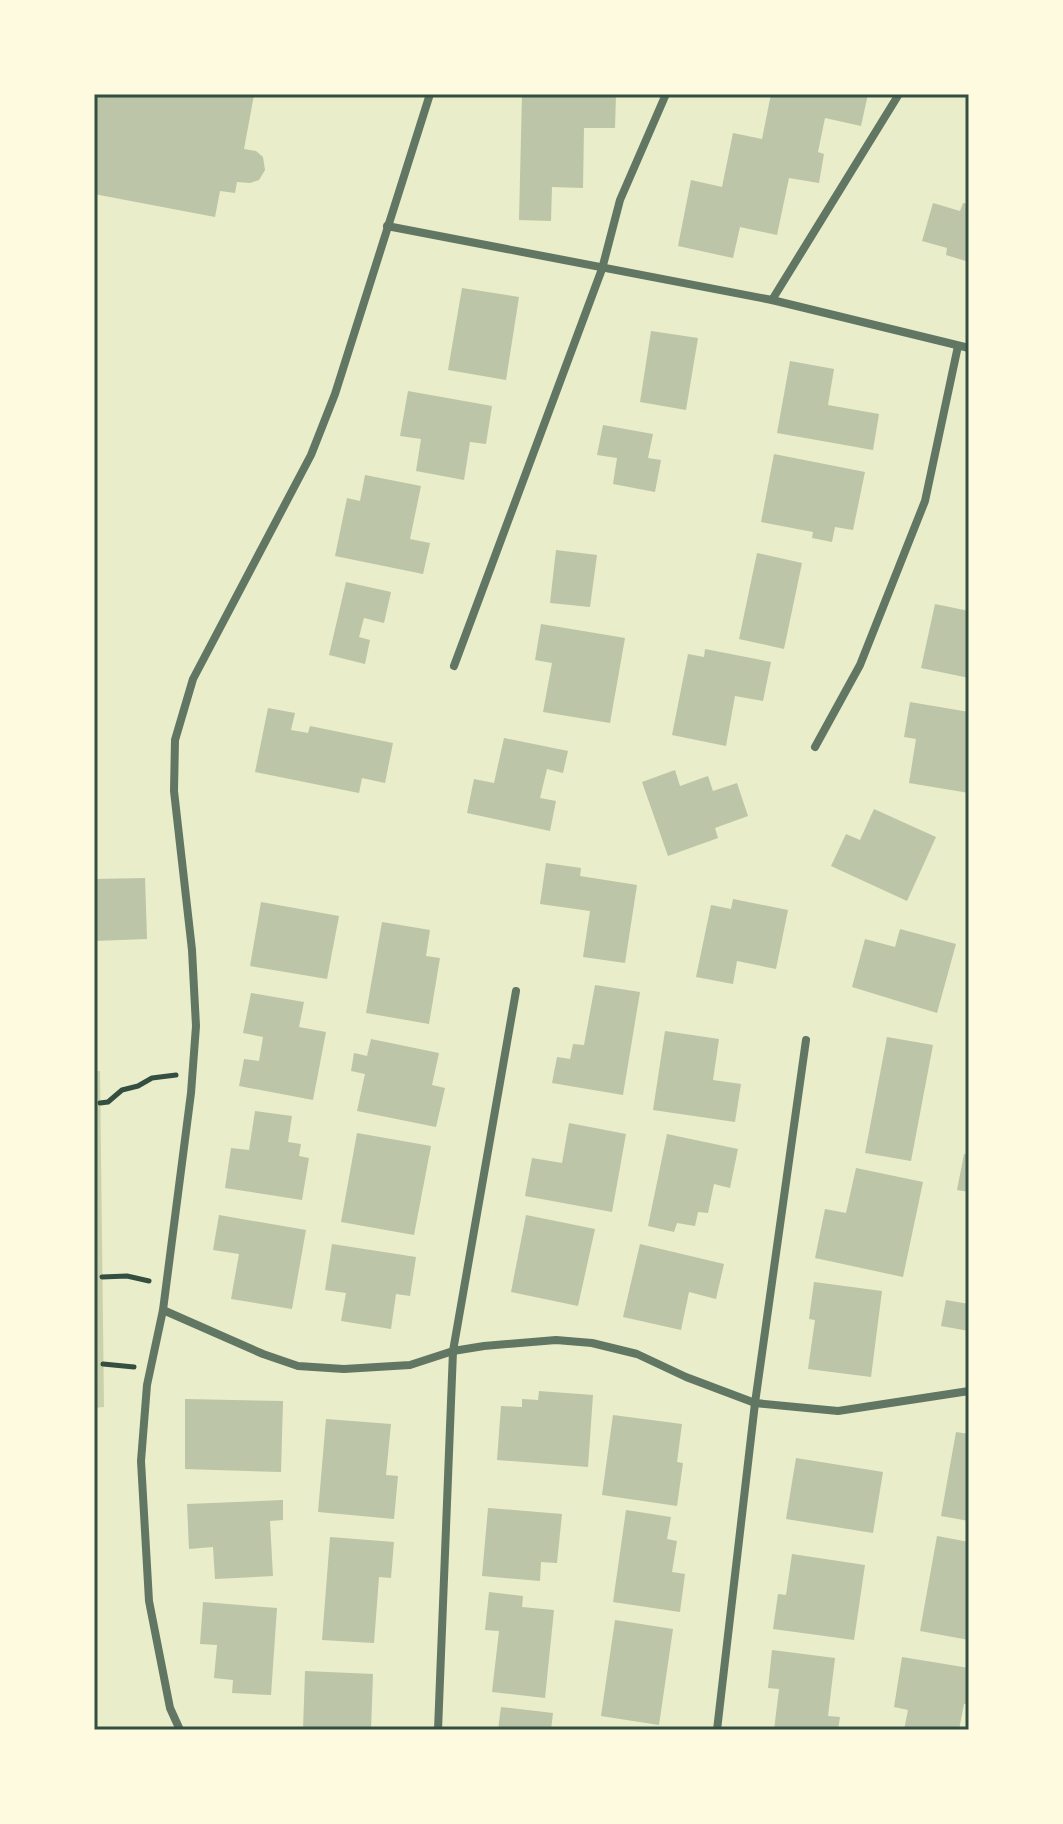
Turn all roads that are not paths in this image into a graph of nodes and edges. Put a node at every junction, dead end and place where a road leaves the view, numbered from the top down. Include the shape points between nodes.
1 (430, 94) edge
2 (666, 94) edge
3 (899, 94) edge
4 (387, 226) junction
5 (602, 269) junction
6 (772, 300) junction
7 (958, 346) junction
8 (969, 348) edge
9 (454, 666) dead end
10 (815, 747) dead end
11 (516, 991) dead end
12 (806, 1040) dead end
13 (163, 1310) junction
14 (453, 1351) junction
15 (969, 1391) edge
16 (755, 1403) junction
17 (180, 1730) edge
18 (438, 1730) edge
19 (717, 1730) edge

1 - 4 street
2 - 5 street via 620,200
3 - 6 street
4 - 5 street
4 - 13 street via 311,455 193,679 175,740 174,791 196,1026
5 - 6 street
5 - 9 street
6 - 7 street
7 - 8 street
7 - 10 street via 925,501 860,665
11 - 14 street
12 - 16 street
13 - 14 street via 298,1366 410,1365
13 - 17 street via 141,1461 148,1587 170,1708
14 - 16 street via 556,1340 592,1343 637,1354
14 - 18 street
15 - 16 street via 838,1411
16 - 19 street

